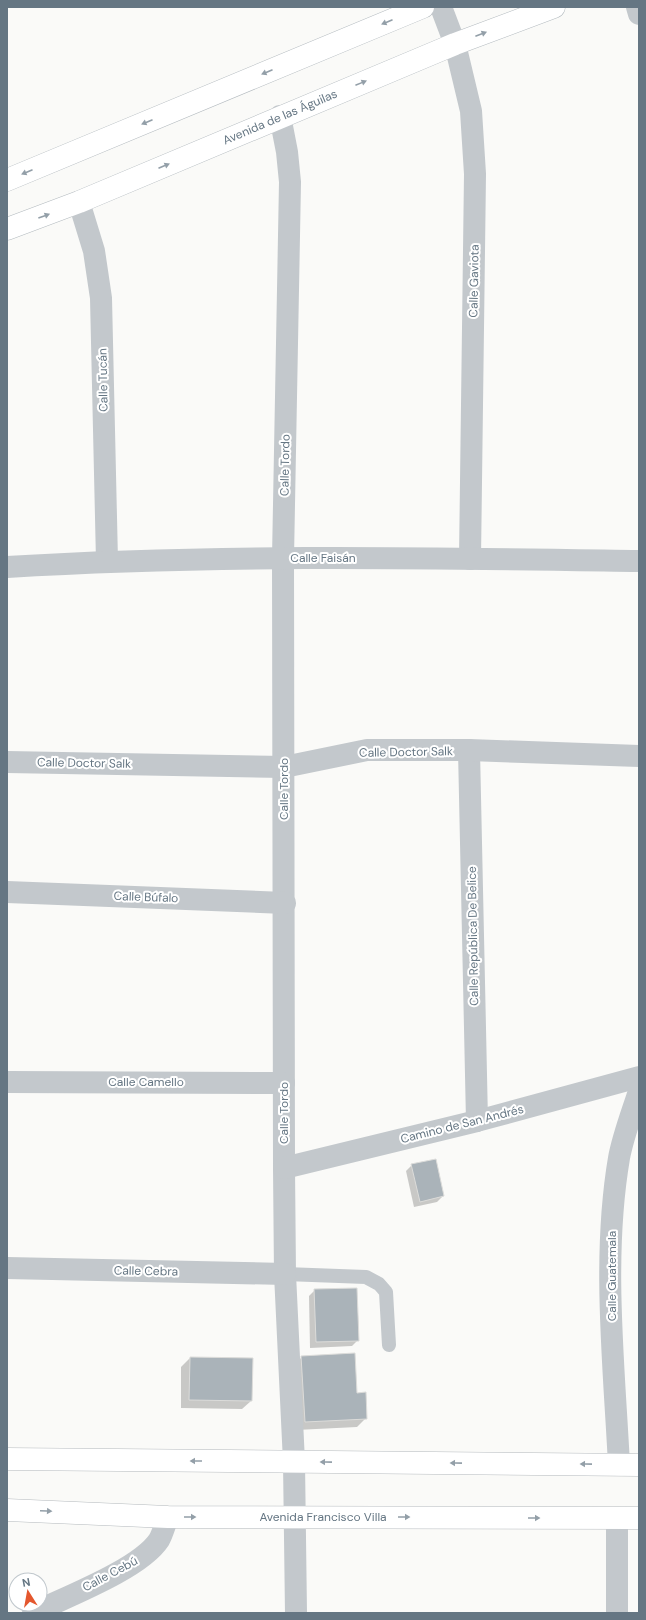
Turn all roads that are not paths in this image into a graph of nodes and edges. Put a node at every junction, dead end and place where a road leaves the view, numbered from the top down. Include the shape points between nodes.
1 (423, 7) edge
2 (441, 7) edge
3 (554, 7) edge
4 (637, 7) edge
5 (639, 14) edge
6 (455, 44) junction
7 (280, 116) junction
8 (7, 180) edge
9 (80, 202) junction
10 (7, 229) edge
11 (283, 558) junction
12 (470, 559) junction
13 (107, 561) junction
14 (639, 561) edge
15 (7, 566) edge
16 (469, 750) junction
17 (639, 756) edge
18 (7, 762) edge
19 (284, 767) junction
20 (7, 892) edge
21 (285, 903) junction
22 (639, 1077) edge
23 (7, 1082) edge
24 (284, 1083) junction
25 (639, 1091) edge
26 (477, 1121) junction
27 (284, 1168) junction
28 (7, 1268) edge
29 (285, 1274) junction
30 (389, 1344) dead end
31 (7, 1459) edge
32 (294, 1462) junction
33 (629, 1465) edge
34 (7, 1510) edge
35 (168, 1517) junction
36 (295, 1517) junction
37 (617, 1518) junction
38 (639, 1518) edge
39 (33, 1613) edge
40 (296, 1613) edge
41 (617, 1613) edge

1 -> 8 main road
2 - 6 street, Calle Gaviota
6 -> 3 main road, Avenida de las Águilas
4 - 5 street
7 -> 6 main road, Avenida de las Águilas
6 - 12 street, Calle Gaviota via 471,111 475,174
9 -> 7 main road, Avenida de las Águilas
7 - 11 street, Calle Tordo via 290,182
10 -> 9 main road, Avenida de las Águilas
9 - 13 street, Calle Tucán via 94,252 101,298
11 - 12 street, Calle Faisán
11 - 13 street, Calle Faisán
11 - 19 street, Calle Tordo
12 - 14 street, Calle Faisán
13 - 15 street, Calle Faisán
16 - 17 street, Calle Doctor Salk
16 - 19 street, Calle Doctor Salk via 367,750
16 - 26 street, Calle República De Belice
18 - 19 street, Calle Doctor Salk
19 - 21 street, Calle Tordo
20 - 21 street, Calle Búfalo
21 - 24 street, Calle Tordo
22 - 26 street, Camino de San Andrés
23 - 24 street, Calle Camello
24 - 27 street, Calle Tordo
25 - 33 street, Calle Guatemala via 619,1157 613,1209 611,1277
26 - 27 street, Camino de San Andrés
27 - 29 street, Calle Tordo
28 - 29 street, Calle Cebra
29 - 30 lane via 366,1277 379,1284 386,1292
29 - 32 street, Calle Tordo
32 -> 31 main road
33 -> 32 main road
32 - 36 street, Calle Tordo
34 -> 35 main road, Avenida Francisco Villa
35 -> 36 main road, Avenida Francisco Villa
35 - 39 street, Calle Cebú via 159,1539 149,1552 131,1566
36 -> 37 main road, Avenida Francisco Villa
36 - 40 street, Calle Tordo
37 - 38 main road, Avenida Francisco Villa
37 - 41 street

